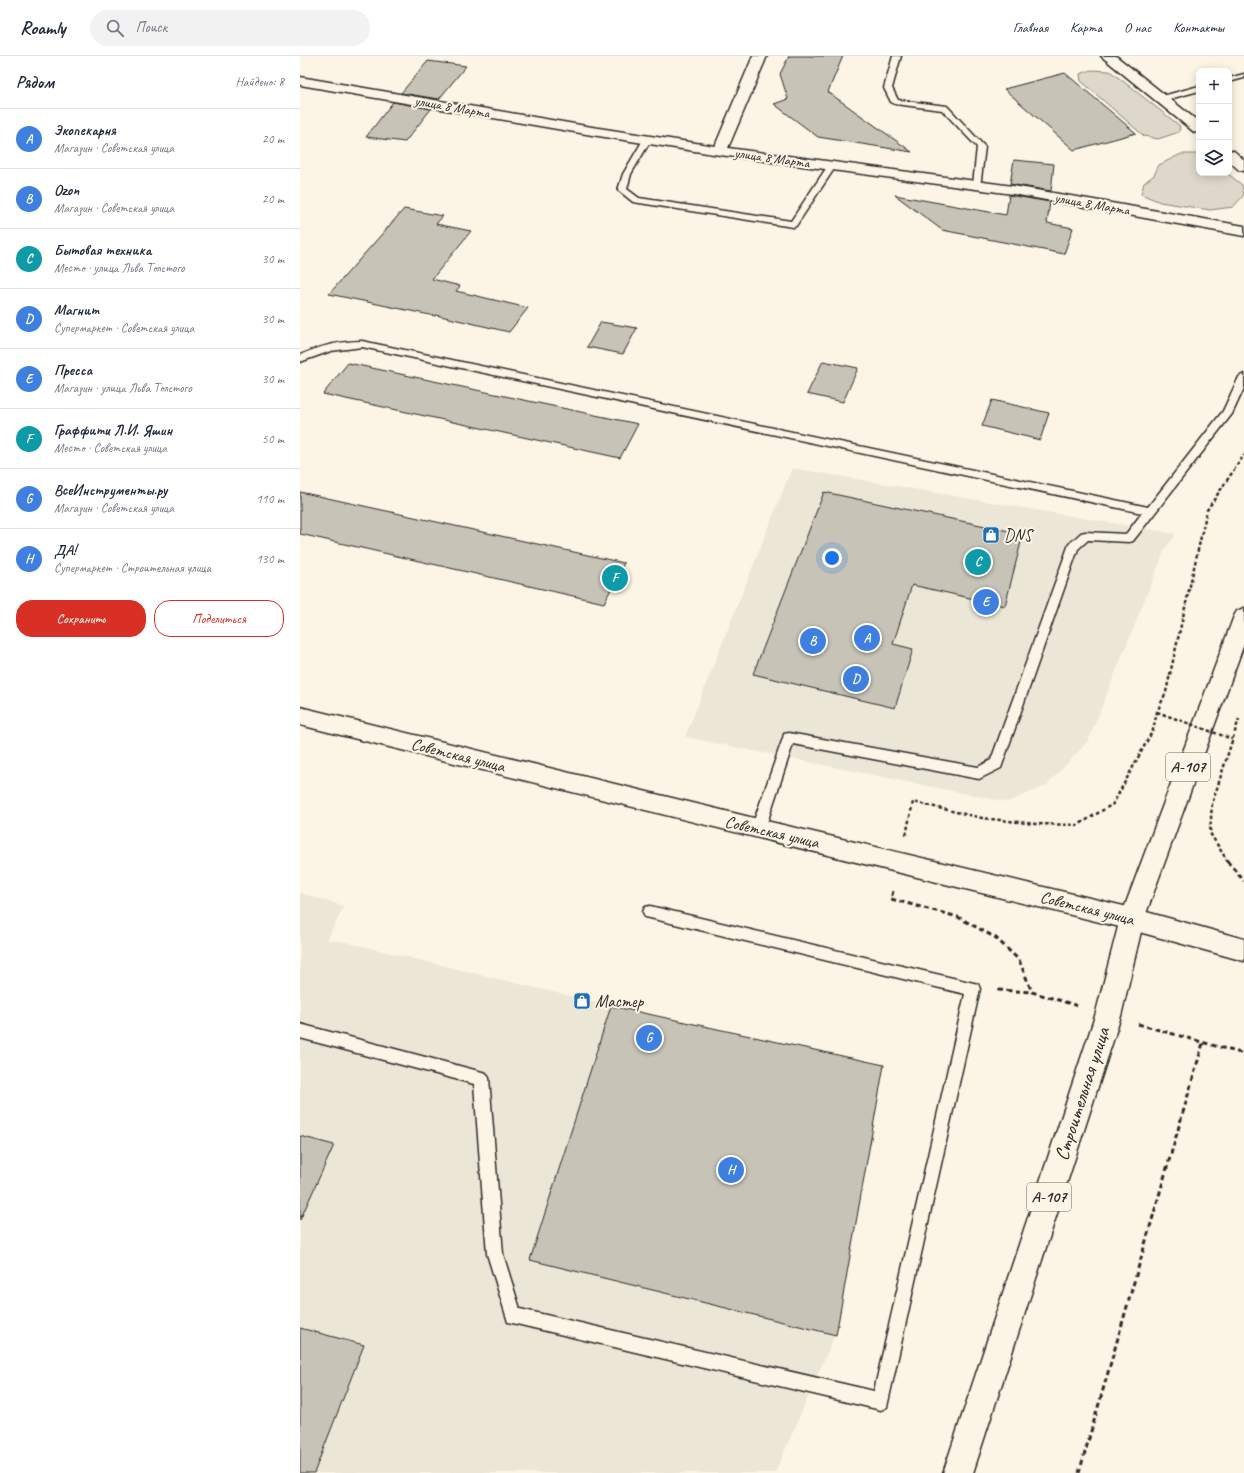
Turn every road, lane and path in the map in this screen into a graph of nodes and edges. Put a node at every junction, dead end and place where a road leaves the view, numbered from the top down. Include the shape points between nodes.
1 (760, 56) edge
2 (897, 56) edge
3 (1108, 56) edge
4 (1244, 76) edge
5 (1232, 79) edge
6 (300, 81) edge
7 (1196, 89) edge
8 (1162, 99) junction
9 (1196, 127) edge
10 (647, 140) junction
11 (720, 151) junction
12 (1232, 157) edge
13 (832, 166) junction
14 (1244, 167) edge
15 (977, 185) junction
16 (1244, 231) edge
17 (300, 359) edge
18 (1244, 377) edge
19 (1244, 456) edge
20 (1150, 511) junction
21 (1244, 616) edge
22 (1157, 712) junction
23 (300, 716) edge
24 (1239, 719) dead end
25 (1153, 730) dead end
26 (1232, 739) junction
27 (758, 829) junction
28 (1244, 881) edge
29 (650, 912) dead end
30 (1132, 919) junction
31 (1244, 950) edge
32 (973, 989) junction
33 (1032, 992) dead end
34 (300, 1031) edge
35 (1203, 1043) dead end
36 (958, 1473) edge
37 (1079, 1473) edge

1 - 11 main road
2 - 15 lane via 888,88 895,102 944,108 981,147
3 - 8 main road
4 - 5 lane
6 - 10 main road, улица 8 Марта
7 - 8 lane
8 - 9 main road
10 - 11 main road, улица 8 Марта
10 - 13 lane via 627,174 622,190 636,200 793,224
11 - 13 main road, улица 8 Марта
12 - 14 main road
13 - 15 main road, улица 8 Марта
15 - 16 main road, улица 8 Марта
17 - 20 lane via 319,350 342,344 362,344
18 - 20 lane via 1228,412
19 - 22 path via 1207,510 1166,692
20 - 27 lane via 1129,538 1085,536 1073,547 996,764 979,774 789,738
21 - 30 main road, А-107
22 - 25 path
22 - 26 path, bridge
23 - 27 main road, Советская улица
24 - 26 path
26 - 28 path via 1212,804 1210,832 1229,864
27 - 30 main road, Советская улица
29 - 32 lane
30 - 31 main road, Советская улица
30 - 36 main road, Строительная улица / А-107 via 1108,1016
32 - 33 path
32 - 34 lane via 880,1401 514,1316 495,1254 481,1078
35 - 37 path

